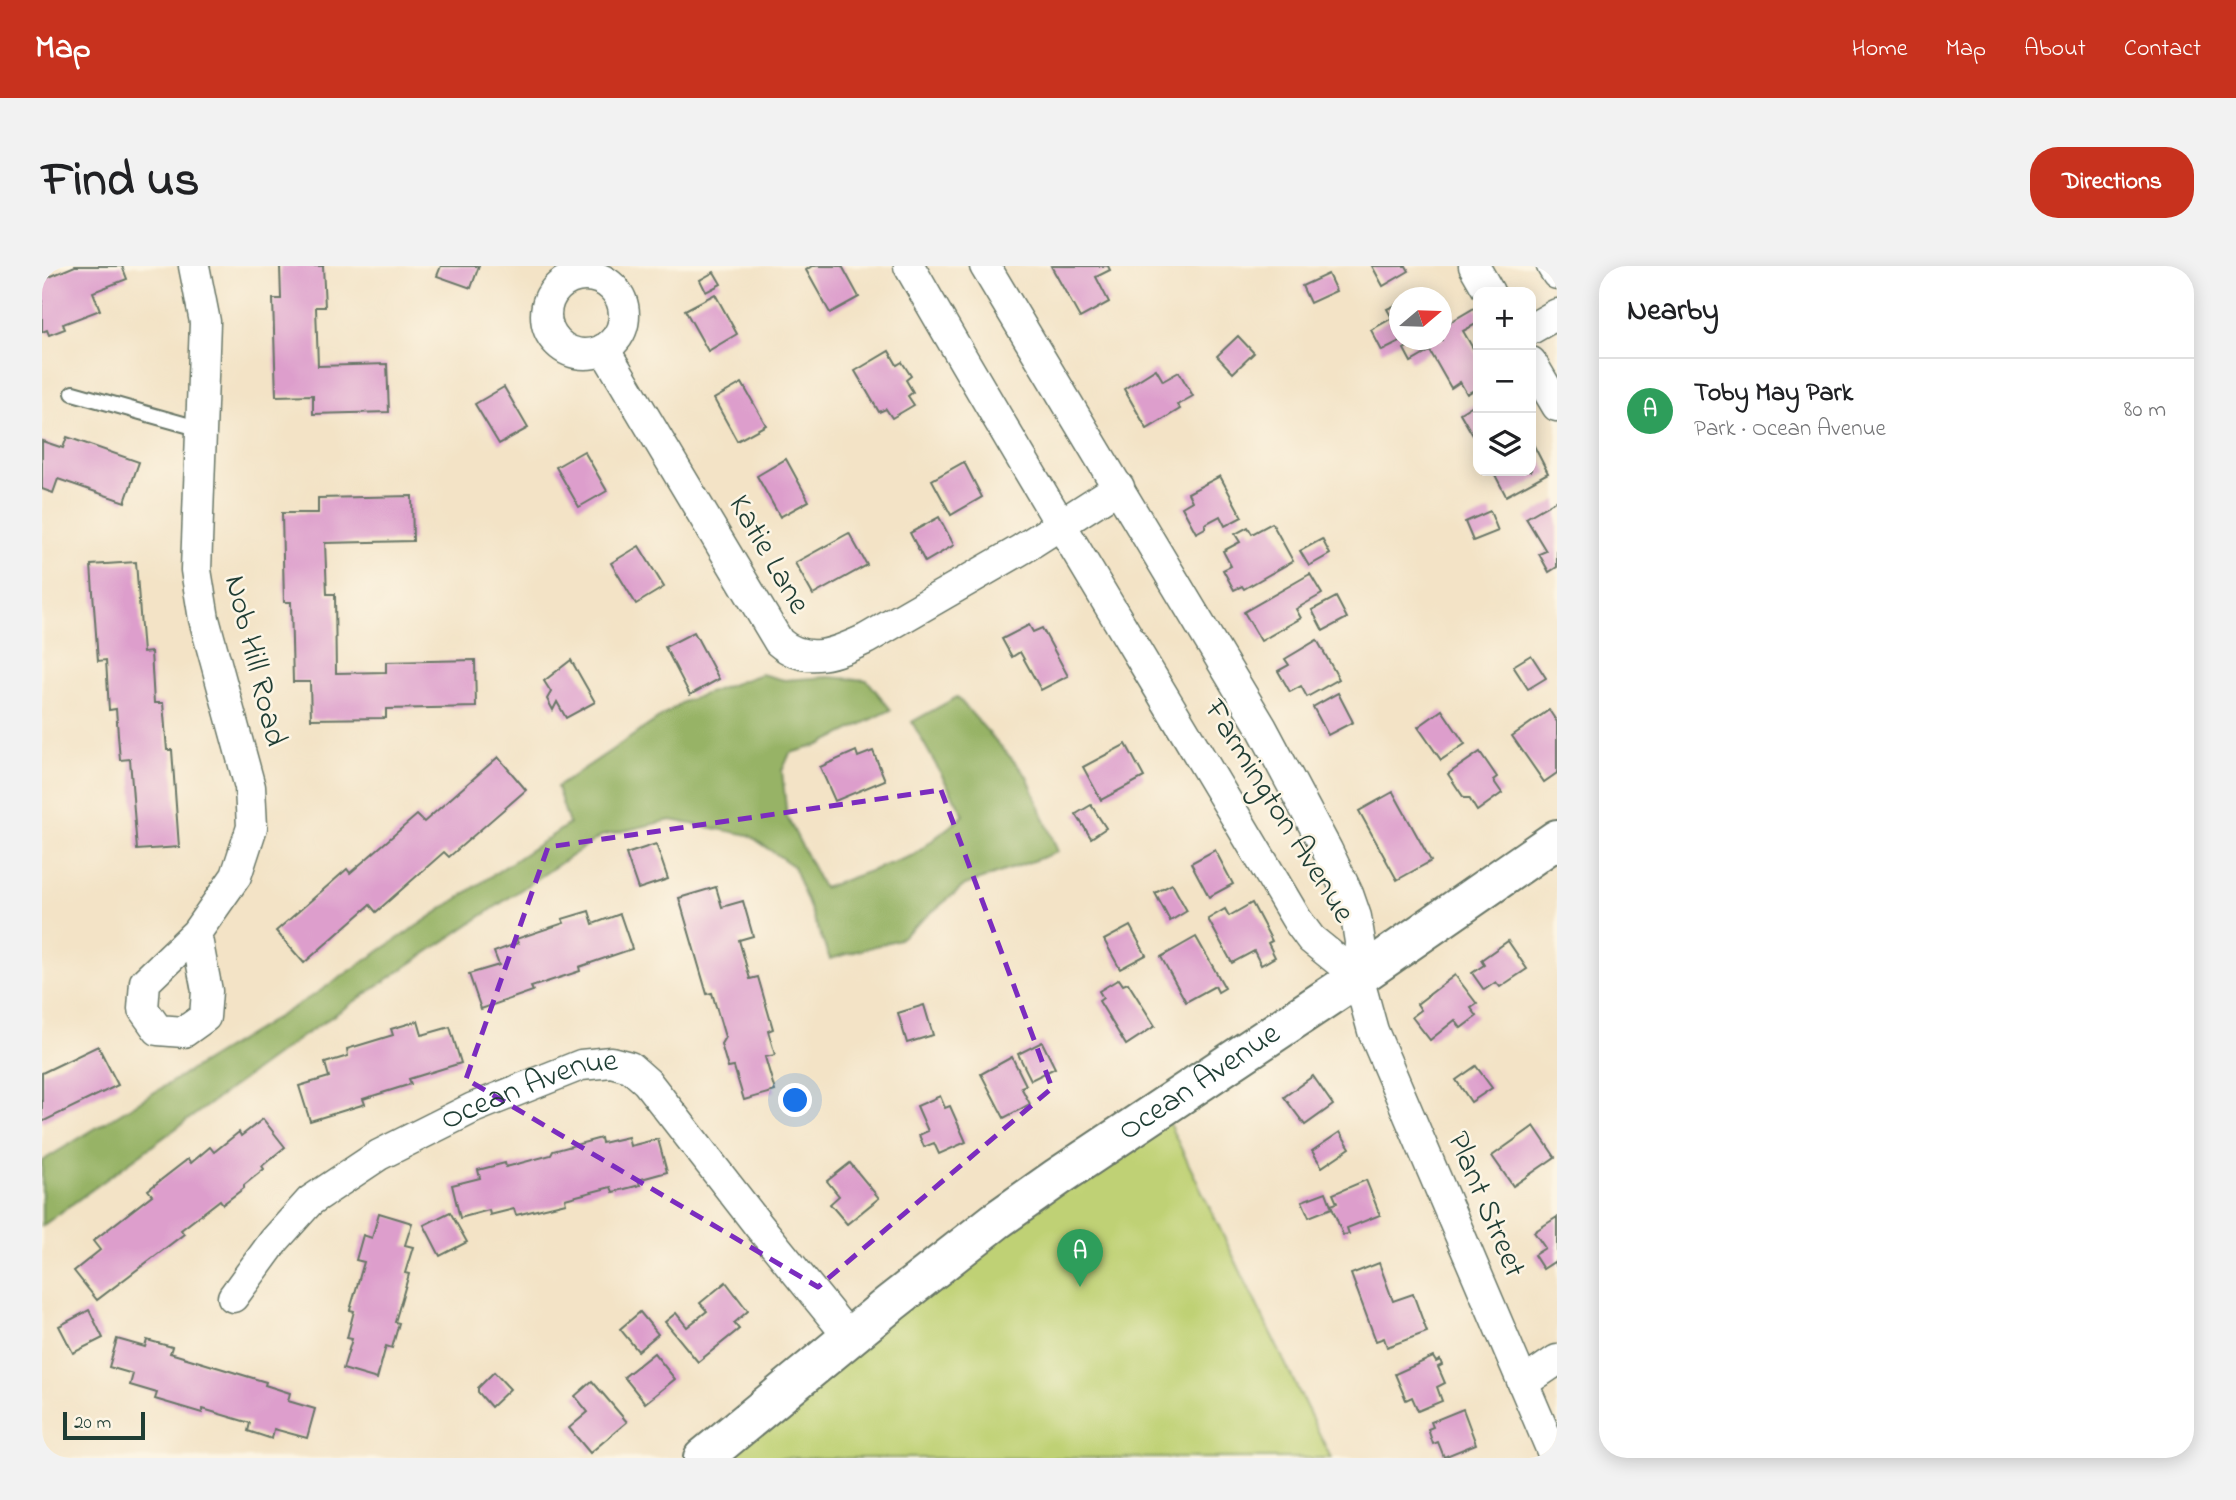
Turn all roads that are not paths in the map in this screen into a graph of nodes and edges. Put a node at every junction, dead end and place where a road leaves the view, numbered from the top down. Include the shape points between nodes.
1 (194, 266) edge
2 (909, 266) edge
3 (985, 266) edge
4 (1474, 266) edge
5 (1552, 266) edge
6 (1557, 274) edge
7 (1486, 287) edge
8 (1557, 314) edge
9 (1536, 326) edge
10 (604, 349) dead end
11 (1536, 370) edge
12 (72, 393) dead end
13 (1557, 406) edge
14 (201, 429) junction
15 (1119, 487) junction
16 (1059, 524) junction
17 (1557, 839) edge
18 (196, 933) dead end
19 (1358, 977) junction
20 (233, 1297) dead end
21 (849, 1337) junction
22 (1557, 1360) edge
23 (1523, 1383) junction
24 (703, 1458) edge
25 (1555, 1458) edge

1 - 14 street, Nob Hill Road via 205,321
2 - 16 street, Farmington Avenue
3 - 15 street, Farmington Avenue
4 - 7 street
5 - 6 street
8 - 9 street
10 - 16 street, Katie Lane via 779,642 799,655 819,656 866,639
11 - 13 street
12 - 14 lane
14 - 18 street, Nob Hill Road via 196,570 204,619 250,787 252,827 236,876
15 - 16 street, Katie Lane
15 - 19 street, Farmington Avenue via 1262,728 1327,850 1356,917
16 - 19 street, Farmington Avenue via 1297,920 1311,939
17 - 19 main road, Ocean Avenue
19 - 21 main road, Ocean Avenue via 997,1220
19 - 23 street, Plant Street via 1373,1031
20 - 21 street, Ocean Avenue via 310,1202 379,1155 473,1108 581,1065 611,1062 630,1067 647,1082
21 - 24 main road, Ocean Avenue
22 - 23 street
23 - 25 street, Plant Street

